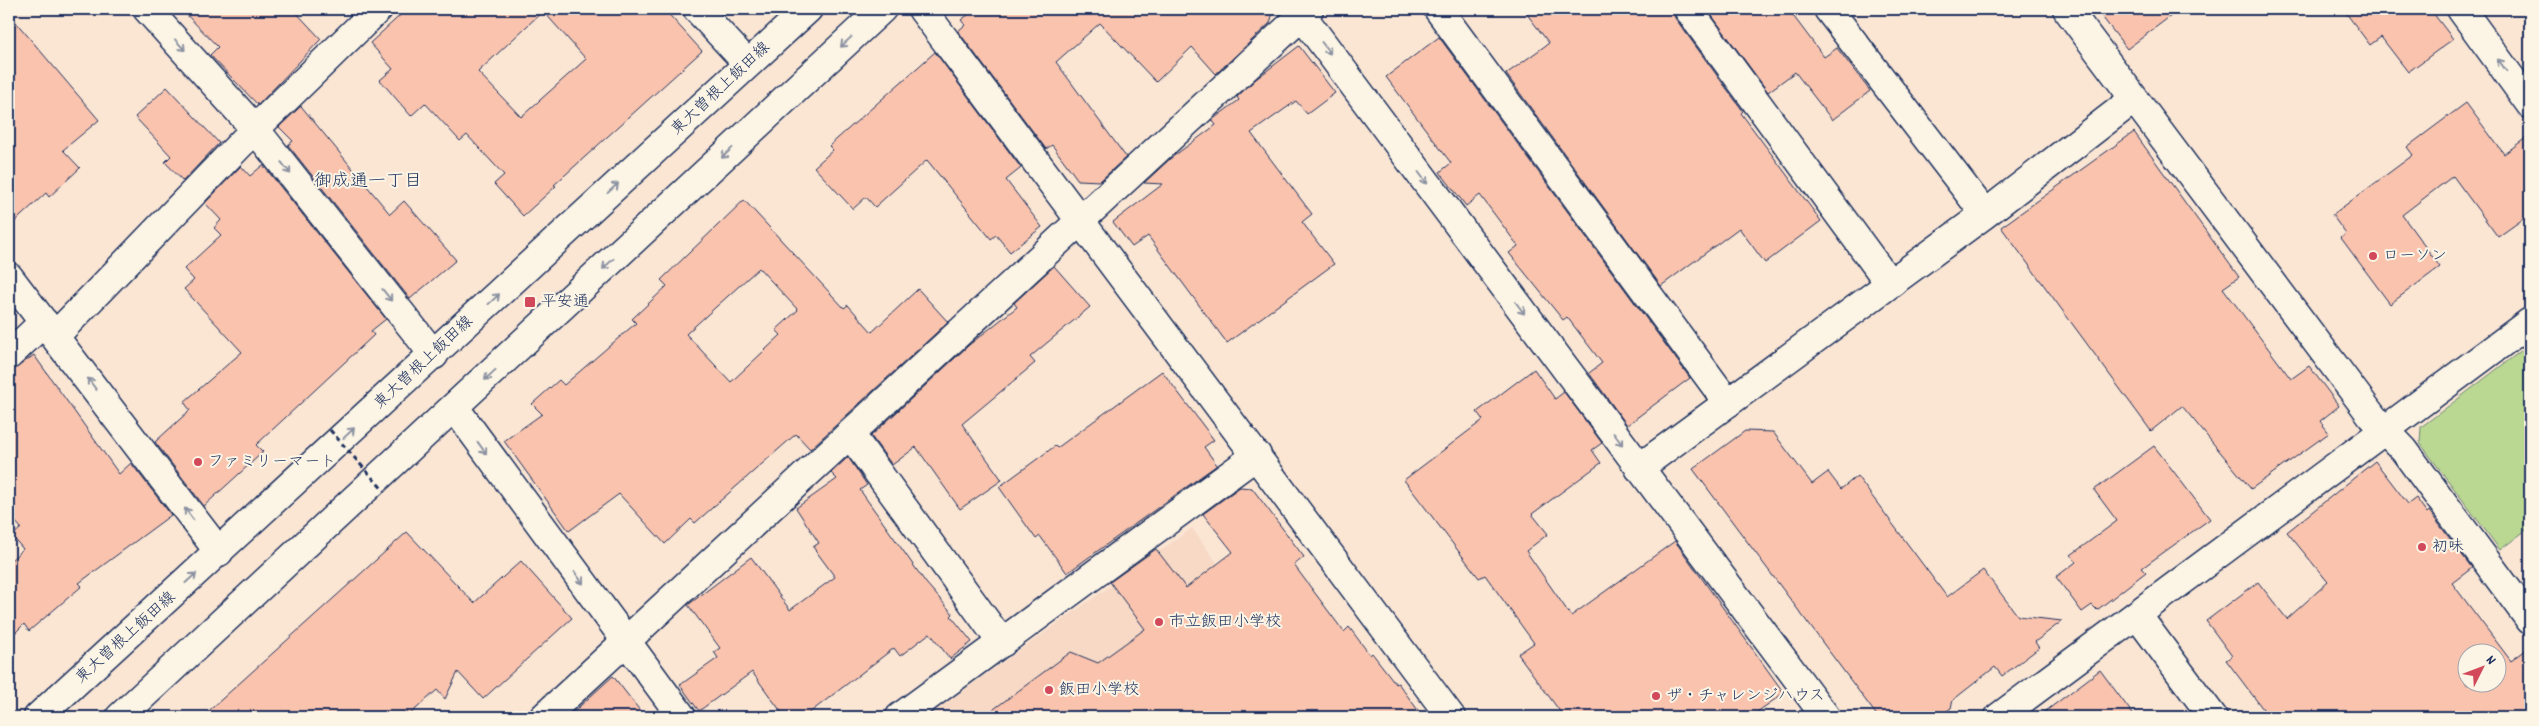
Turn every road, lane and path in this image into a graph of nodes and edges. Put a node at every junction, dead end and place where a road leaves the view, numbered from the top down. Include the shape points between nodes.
1 (147, 9) edge
2 (378, 9) edge
3 (697, 9) edge
4 (808, 9) edge
5 (882, 9) edge
6 (922, 9) edge
7 (1438, 9) edge
8 (1688, 9) edge
9 (1828, 9) edge
10 (2067, 9) edge
11 (2461, 9) edge
12 (1303, 11) edge
13 (748, 64) junction
14 (2134, 99) junction
15 (2530, 104) edge
16 (255, 129) junction
17 (1985, 214) junction
18 (1081, 219) junction
19 (9, 278) edge
20 (1890, 284) junction
21 (2530, 322) edge
22 (50, 329) junction
23 (9, 354) edge
24 (434, 355) junction
25 (1728, 403) junction
26 (455, 408) junction
27 (330, 430) dead end
28 (2384, 431) junction
29 (850, 434) junction
30 (1257, 455) junction
31 (1639, 468) junction
32 (385, 492) dead end
33 (219, 552) junction
34 (2138, 615) junction
35 (2530, 620) edge
36 (626, 642) junction
37 (1002, 643) junction
38 (38, 717) edge
39 (120, 717) edge
40 (544, 717) edge
41 (682, 717) edge
42 (900, 717) edge
43 (1451, 717) edge
44 (1826, 717) edge
45 (1999, 717) edge
46 (2213, 717) edge

1 -> 16 street
2 - 16 street
3 - 13 street
4 - 13 street, 東大曽根上飯田線
5 -> 26 street
6 - 18 street
7 - 25 street
8 - 20 street
9 - 17 street
10 - 14 street
15 -> 11 street
12 - 18 street
12 -> 31 street
24 -> 13 street, 東大曽根上飯田線
14 - 17 street
14 - 28 street
16 - 22 street
16 -> 24 street
17 - 20 street
18 - 29 street
18 - 30 street
19 - 22 street
20 - 25 street
21 - 28 street
22 - 23 street
33 -> 22 street
33 -> 24 street, 東大曽根上飯田線
25 - 31 street
26 -> 36 street
26 - 39 street
27 - 32 path, bridge
28 - 34 street
28 - 35 street via 2404,450
29 - 36 street
29 - 37 street
30 - 37 street
30 - 43 street
31 - 44 street
38 -> 33 street, 東大曽根上飯田線
34 - 45 street
34 - 46 street
36 - 40 street
36 - 41 street
37 - 42 street

